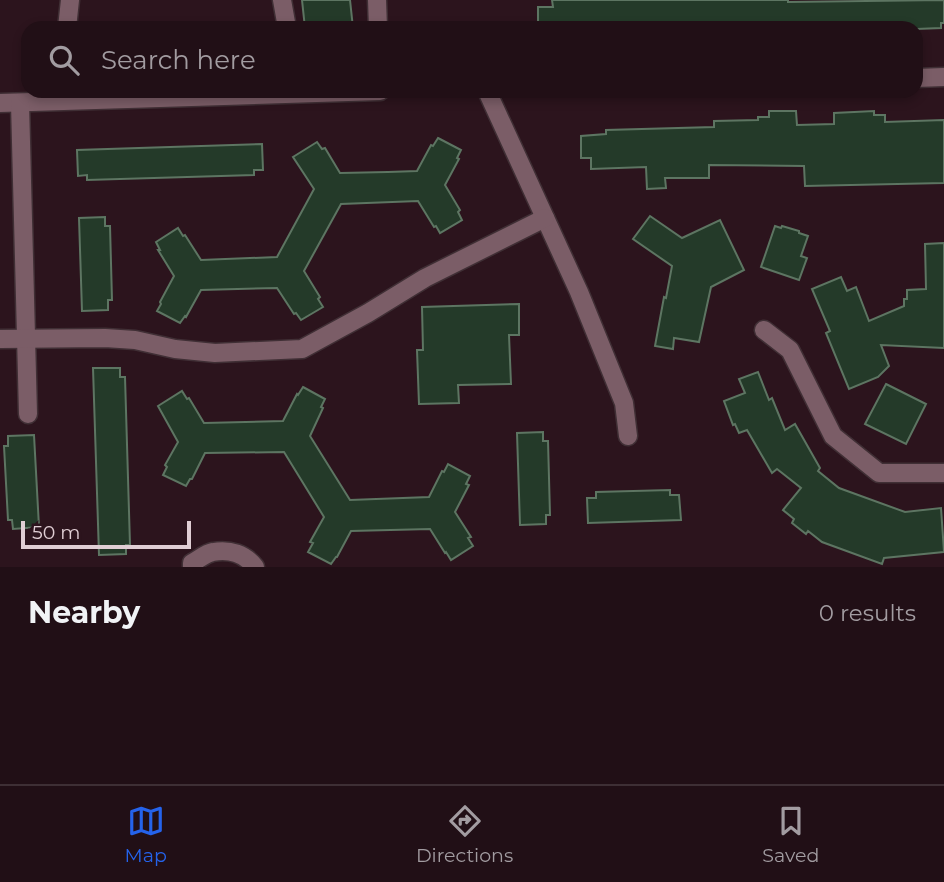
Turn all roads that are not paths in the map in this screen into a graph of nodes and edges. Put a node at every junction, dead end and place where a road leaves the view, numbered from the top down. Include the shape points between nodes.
1 (70, 0) edge
2 (282, 0) edge
3 (377, 0) edge
4 (68, 21) edge
5 (286, 21) edge
6 (377, 21) edge
7 (944, 77) edge
8 (923, 78) edge
9 (52, 98) edge
10 (490, 98) edge
11 (0, 103) edge
12 (20, 103) junction
13 (545, 218) junction
14 (764, 330) dead end
15 (0, 339) edge
16 (26, 339) junction
17 (28, 414) dead end
18 (628, 436) dead end
19 (944, 472) edge
20 (192, 565) edge
21 (255, 567) edge

1 - 4 street
2 - 5 street
3 - 6 street
7 - 8 street
9 - 12 street
10 - 13 street
11 - 12 street
12 - 16 street
13 - 16 street via 425,278 302,349 215,353 135,340
13 - 18 street via 624,402
14 - 19 street via 790,350 833,436 879,473
15 - 16 street
16 - 17 street
20 - 21 street via 211,552 234,552

